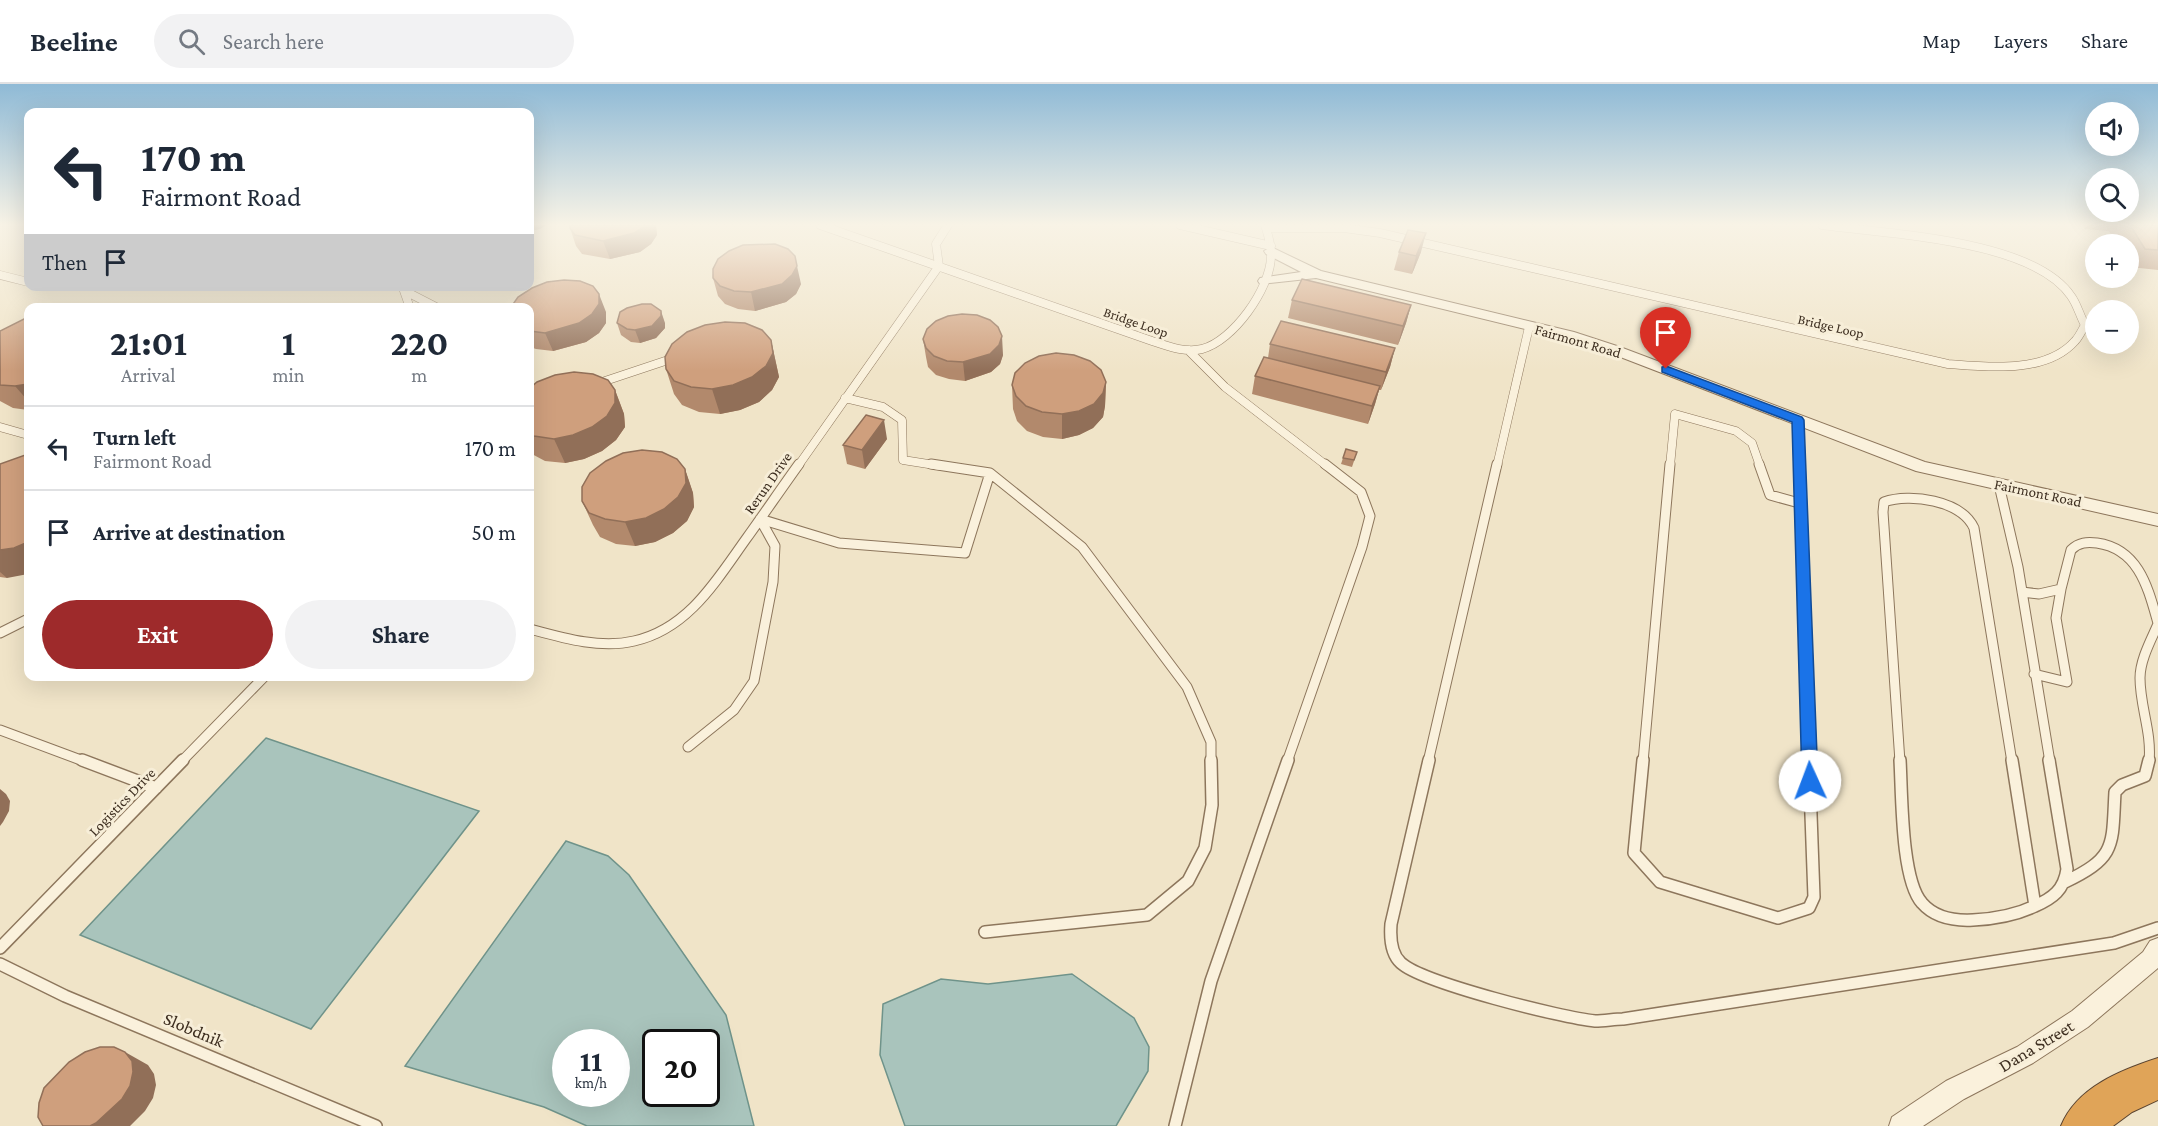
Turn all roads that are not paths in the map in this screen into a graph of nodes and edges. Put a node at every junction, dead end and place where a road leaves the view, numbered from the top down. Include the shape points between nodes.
1 (934, 274) edge
2 (961, 274) edge
3 (1267, 274) edge
4 (1316, 274) joint
5 (1555, 274) edge
6 (2044, 274) edge
7 (0, 275) edge
8 (24, 281) edge
9 (1265, 281) junction
10 (407, 291) edge
11 (429, 303) edge
12 (1529, 327) junction
13 (1188, 350) junction
14 (686, 353) edge
15 (589, 386) edge
16 (845, 398) junction
17 (1798, 420) junction
18 (0, 427) edge
19 (24, 434) edge
20 (990, 474) junction
21 (1999, 485) junction
22 (1799, 503) junction
23 (760, 519) junction
24 (2158, 520) edge
25 (2061, 589) junction
26 (2022, 592) junction
27 (24, 621) edge
28 (2158, 624) edge
29 (534, 630) edge
30 (0, 633) edge
31 (2034, 674) junction
32 (260, 681) edge
33 (0, 730) edge
34 (688, 747) dead end
35 (156, 788) junction
36 (2065, 882) junction
37 (2036, 907) junction
38 (2158, 928) edge
39 (985, 932) dead end
40 (0, 948) edge
41 (2158, 949) edge
42 (0, 964) edge
43 (2158, 1079) edge
44 (376, 1126) edge
45 (1175, 1126) edge
46 (1901, 1126) edge
47 (2083, 1126) edge

1 - 16 lane, Rerun Drive
2 - 13 lane, Bridge Loop
3 - 9 lane, Bridge Loop
4 - 9 street
4 - 12 street, Fairmont Road
5 - 6 lane, Bridge Loop via 1948,364 2025,365 2044,361 2073,345 2085,325 2083,315 2066,290
7 - 8 lane
9 - 13 lane, Bridge Loop via 1226,337 1202,350
10 - 11 lane
12 - 17 street, Fairmont Road via 1615,350
12 - 38 lane via 1391,924 1393,951 1402,964 1414,972 1490,995 1594,1021 2114,943
13 - 45 lane via 1225,387 1361,492 1370,516 1323,665 1211,981
14 - 15 lane
16 - 20 lane via 883,407 902,420 903,460
16 - 23 lane, Rerun Drive
17 - 21 street, Fairmont Road via 1922,467
17 - 22 lane
18 - 19 lane
20 - 23 lane via 965,554 839,543
20 - 39 lane via 1082,547 1187,687 1211,742 1212,805 1205,848 1188,881 1147,915
21 - 24 street, Fairmont Road
21 - 26 lane
22 - 22 lane via 1814,897 1809,908 1778,918 1660,882 1634,853 1675,414 1736,431 1752,443 1770,495
23 - 29 lane, Rerun Drive via 704,598 660,632 627,644 602,645
23 - 34 lane via 775,546 773,582 754,681 738,708
25 - 26 lane via 2039,594
25 - 28 lane via 2074,546 2096,543 2116,548 2141,570
25 - 31 lane via 2056,618 2067,682
26 - 31 lane
27 - 30 lane
28 - 36 lane via 2140,675 2151,721 2153,760 2145,776 2115,792 2108,852 2097,866
31 - 36 lane via 2067,869
32 - 35 lane, Logistics Drive
33 - 35 lane
35 - 40 lane, Logistics Drive
36 - 37 lane via 2057,893
37 - 37 lane via 2008,915 1953,920 1935,914 1913,888 1906,849 1882,512 1884,502 1892,498 1952,508 1972,522 1976,531
41 - 46 street, Dana Street via 2151,960 2080,1019 2025,1055 1955,1090
42 - 44 lane, Slobdnik via 65,996
43 - 47 highway via 2122,1093

